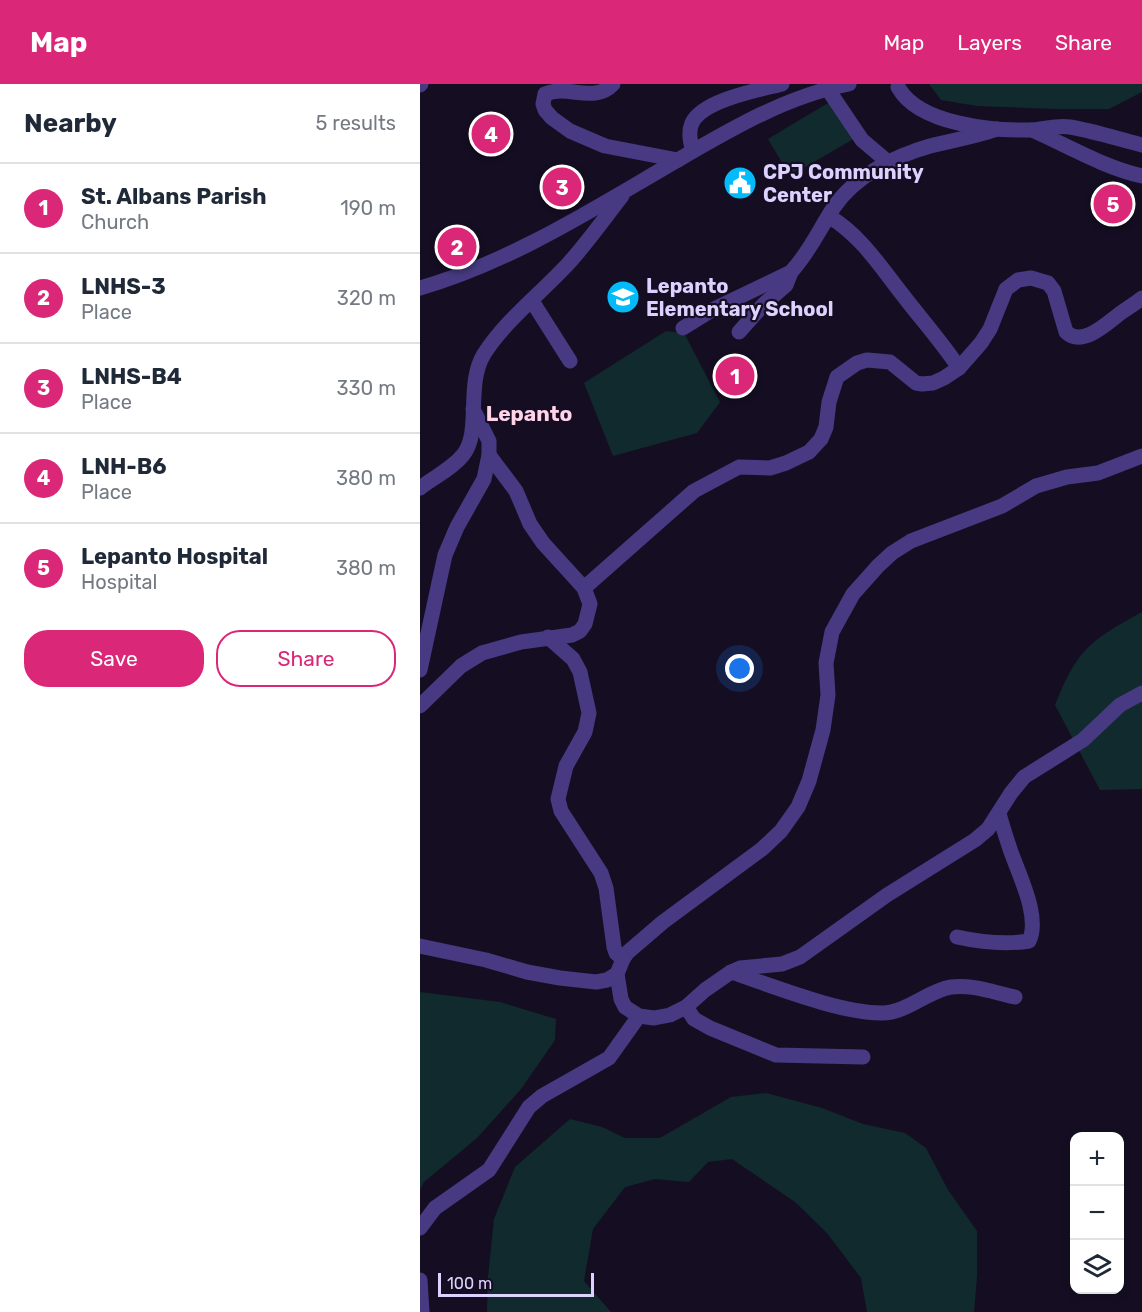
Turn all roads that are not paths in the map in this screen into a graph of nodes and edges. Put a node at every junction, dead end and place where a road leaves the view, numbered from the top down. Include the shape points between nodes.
1 (613, 84) edge
2 (782, 84) edge
3 (849, 84) edge
4 (896, 85) edge
5 (827, 88) junction
6 (997, 129) junction
7 (1032, 130) junction
8 (1139, 141) edge
9 (693, 151) junction
10 (678, 160) junction
11 (888, 162) junction
12 (1142, 176) edge
13 (628, 189) junction
14 (830, 217) junction
15 (791, 272) junction
16 (420, 288) edge
17 (1142, 298) edge
18 (532, 301) junction
19 (683, 328) dead end
20 (739, 333) dead end
21 (570, 362) dead end
22 (959, 368) junction
23 (473, 409) junction
24 (489, 455) junction
25 (1142, 456) edge
26 (420, 488) edge
27 (584, 588) junction
28 (548, 637) junction
29 (422, 653) edge
30 (420, 670) edge
31 (1142, 693) edge
32 (420, 706) edge
33 (999, 813) junction
34 (957, 937) dead end
35 (420, 946) edge
36 (623, 959) junction
37 (731, 972) junction
38 (617, 974) junction
39 (1015, 997) dead end
40 (686, 1007) junction
41 (639, 1016) junction
42 (863, 1058) dead end
43 (420, 1228) edge
44 (420, 1280) edge
45 (422, 1312) edge

1 - 10 street via 605,91 593,93 556,89 545,94 543,104 570,131 594,143
2 - 9 street via 724,101 703,112 693,121 690,131
3 - 5 street
4 - 6 street via 918,109 940,119
5 - 9 street via 759,115
5 - 11 street via 862,140
6 - 7 street
6 - 11 street via 930,146
7 - 8 street via 1070,127
7 - 12 street via 1100,162
9 - 10 street
10 - 13 street
11 - 14 street via 851,188
13 - 16 street via 526,245
13 - 18 street via 570,262
14 - 15 street
14 - 22 street via 856,236 879,261
15 - 19 street
15 - 20 street via 786,285
17 - 22 street via 1111,322 1076,338 1066,332 1048,283 1031,278 1017,280 1006,289 981,343
18 - 21 street
18 - 23 street via 482,358 475,375
22 - 27 street via 945,378 922,384 890,362 857,363 837,377 826,428 809,452 770,468 739,467 694,491
23 - 24 street via 489,441
23 - 26 street via 465,454
24 - 27 street via 516,492 543,543
24 - 29 street via 484,479 445,555
25 - 36 street via 1098,473 1036,486 1002,506 911,541 892,553 853,594 832,632 826,663 828,695 823,730 798,807 762,849 663,922
27 - 28 street via 590,604 580,631
28 - 32 street via 469,659
28 - 36 street via 573,659 589,712 585,732 566,766 558,799 561,811 601,873 614,947
29 - 30 street
31 - 33 street via 1120,705 1083,740 1024,777
33 - 34 street via 1029,903 1032,935 1029,941 1016,943
33 - 37 street via 975,840 887,895 800,957 782,964
35 - 38 street via 560,978 596,982
36 - 38 street
37 - 39 street via 832,1005 882,1013 951,987 971,987
37 - 40 street
38 - 41 street via 625,1007
40 - 41 street via 670,1016
40 - 42 street via 694,1019 710,1028 776,1055
41 - 43 street via 609,1058 529,1107 489,1170 435,1208
44 - 45 street

